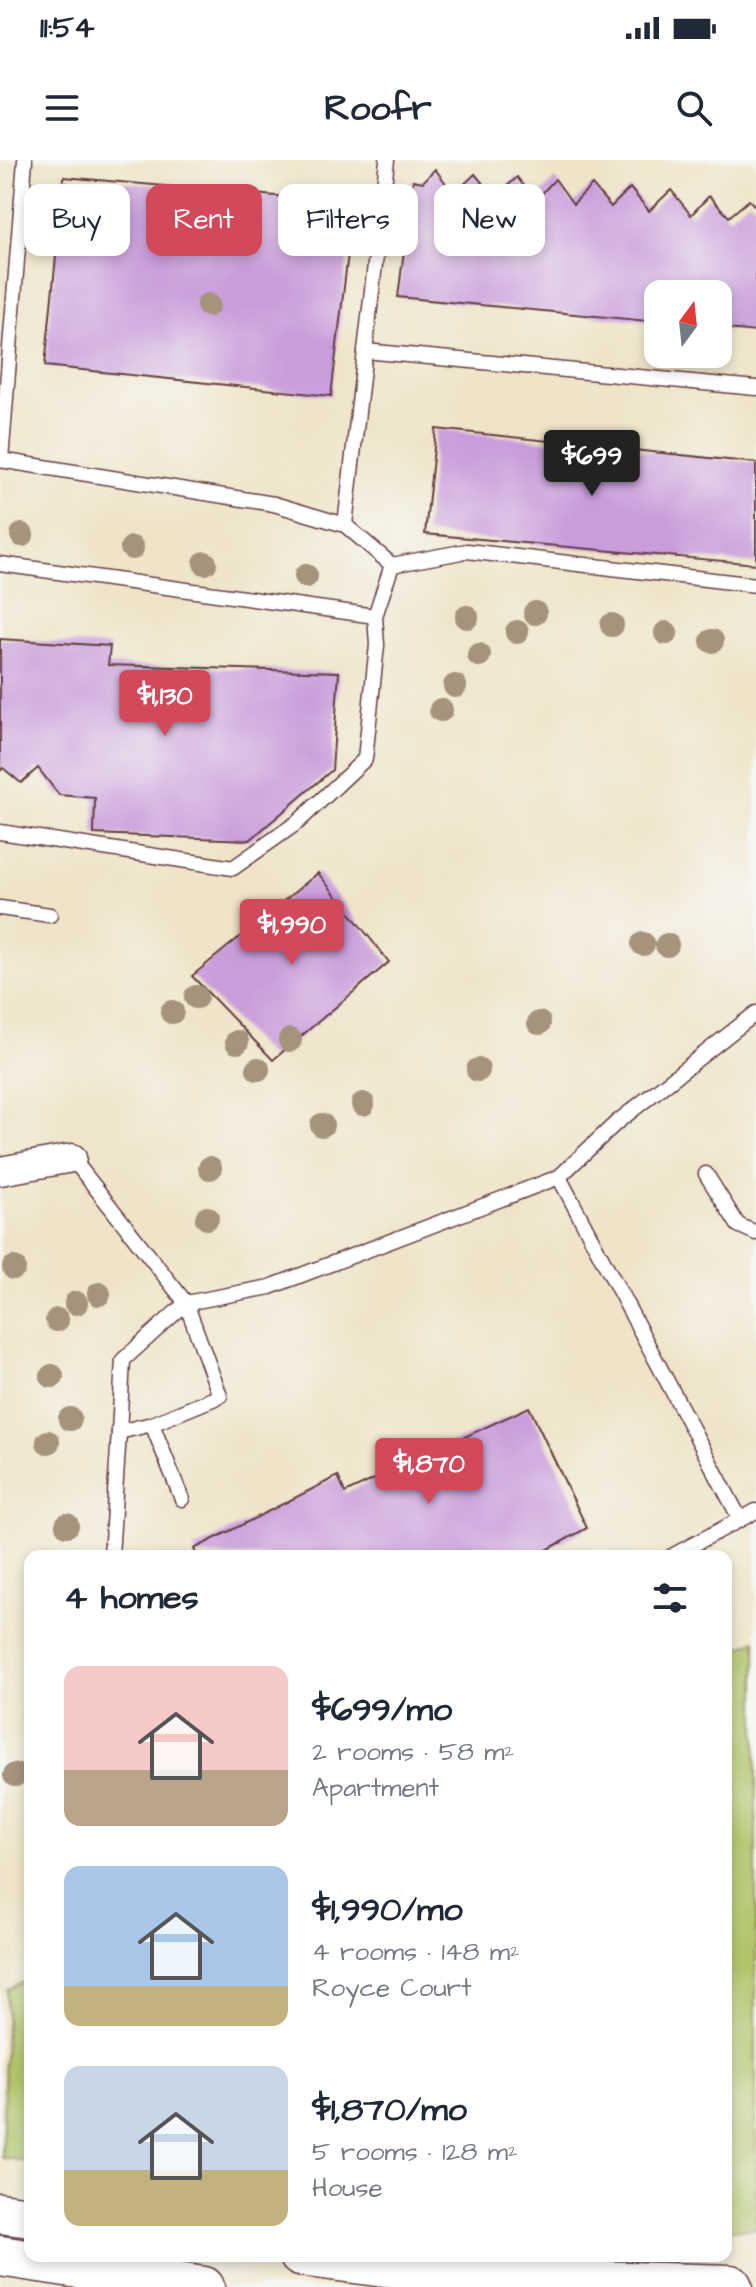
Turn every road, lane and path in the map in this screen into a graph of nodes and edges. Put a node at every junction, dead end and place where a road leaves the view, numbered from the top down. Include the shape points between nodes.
1 (25, 160) edge
2 (387, 160) edge
3 (365, 351) junction
4 (756, 388) edge
5 (0, 460) edge
6 (345, 525) junction
7 (0, 564) edge
8 (392, 565) junction
9 (756, 585) edge
10 (375, 616) junction
11 (0, 832) edge
12 (0, 908) edge
13 (50, 915) dead end
14 (756, 1013) edge
15 (72, 1158) joint
16 (0, 1171) edge
17 (706, 1174) dead end
18 (559, 1177) junction
19 (756, 1233) edge
20 (186, 1303) junction
21 (152, 1424) junction
22 (119, 1432) junction
23 (182, 1499) dead end
24 (756, 1511) edge
25 (740, 1519) junction
26 (111, 1550) edge
27 (683, 1550) edge
28 (0, 2213) edge
29 (24, 2216) edge
30 (0, 2256) edge
31 (24, 2260) edge
32 (39, 2262) edge
33 (339, 2262) edge
34 (346, 2263) junction
35 (487, 2280) joint
36 (204, 2287) edge
37 (395, 2287) edge
38 (730, 2287) edge

1 - 5 lane
2 - 3 lane
3 - 4 lane
3 - 6 lane
5 - 6 lane via 274,504
6 - 8 lane
7 - 10 lane
8 - 9 lane via 467,551
8 - 10 lane
10 - 11 lane via 377,645 365,759 298,822 233,868
12 - 13 lane
14 - 18 lane via 616,1123
15 - 16 street
15 - 20 lane
17 - 19 lane via 738,1225
18 - 20 lane via 270,1287
18 - 25 lane
20 - 21 lane via 220,1396
20 - 22 lane via 123,1360
21 - 22 lane
21 - 23 lane
22 - 26 lane
24 - 25 lane
25 - 27 lane
28 - 29 street
30 - 31 street
32 - 36 street
33 - 34 street
34 - 35 street
34 - 37 street
35 - 38 highway

